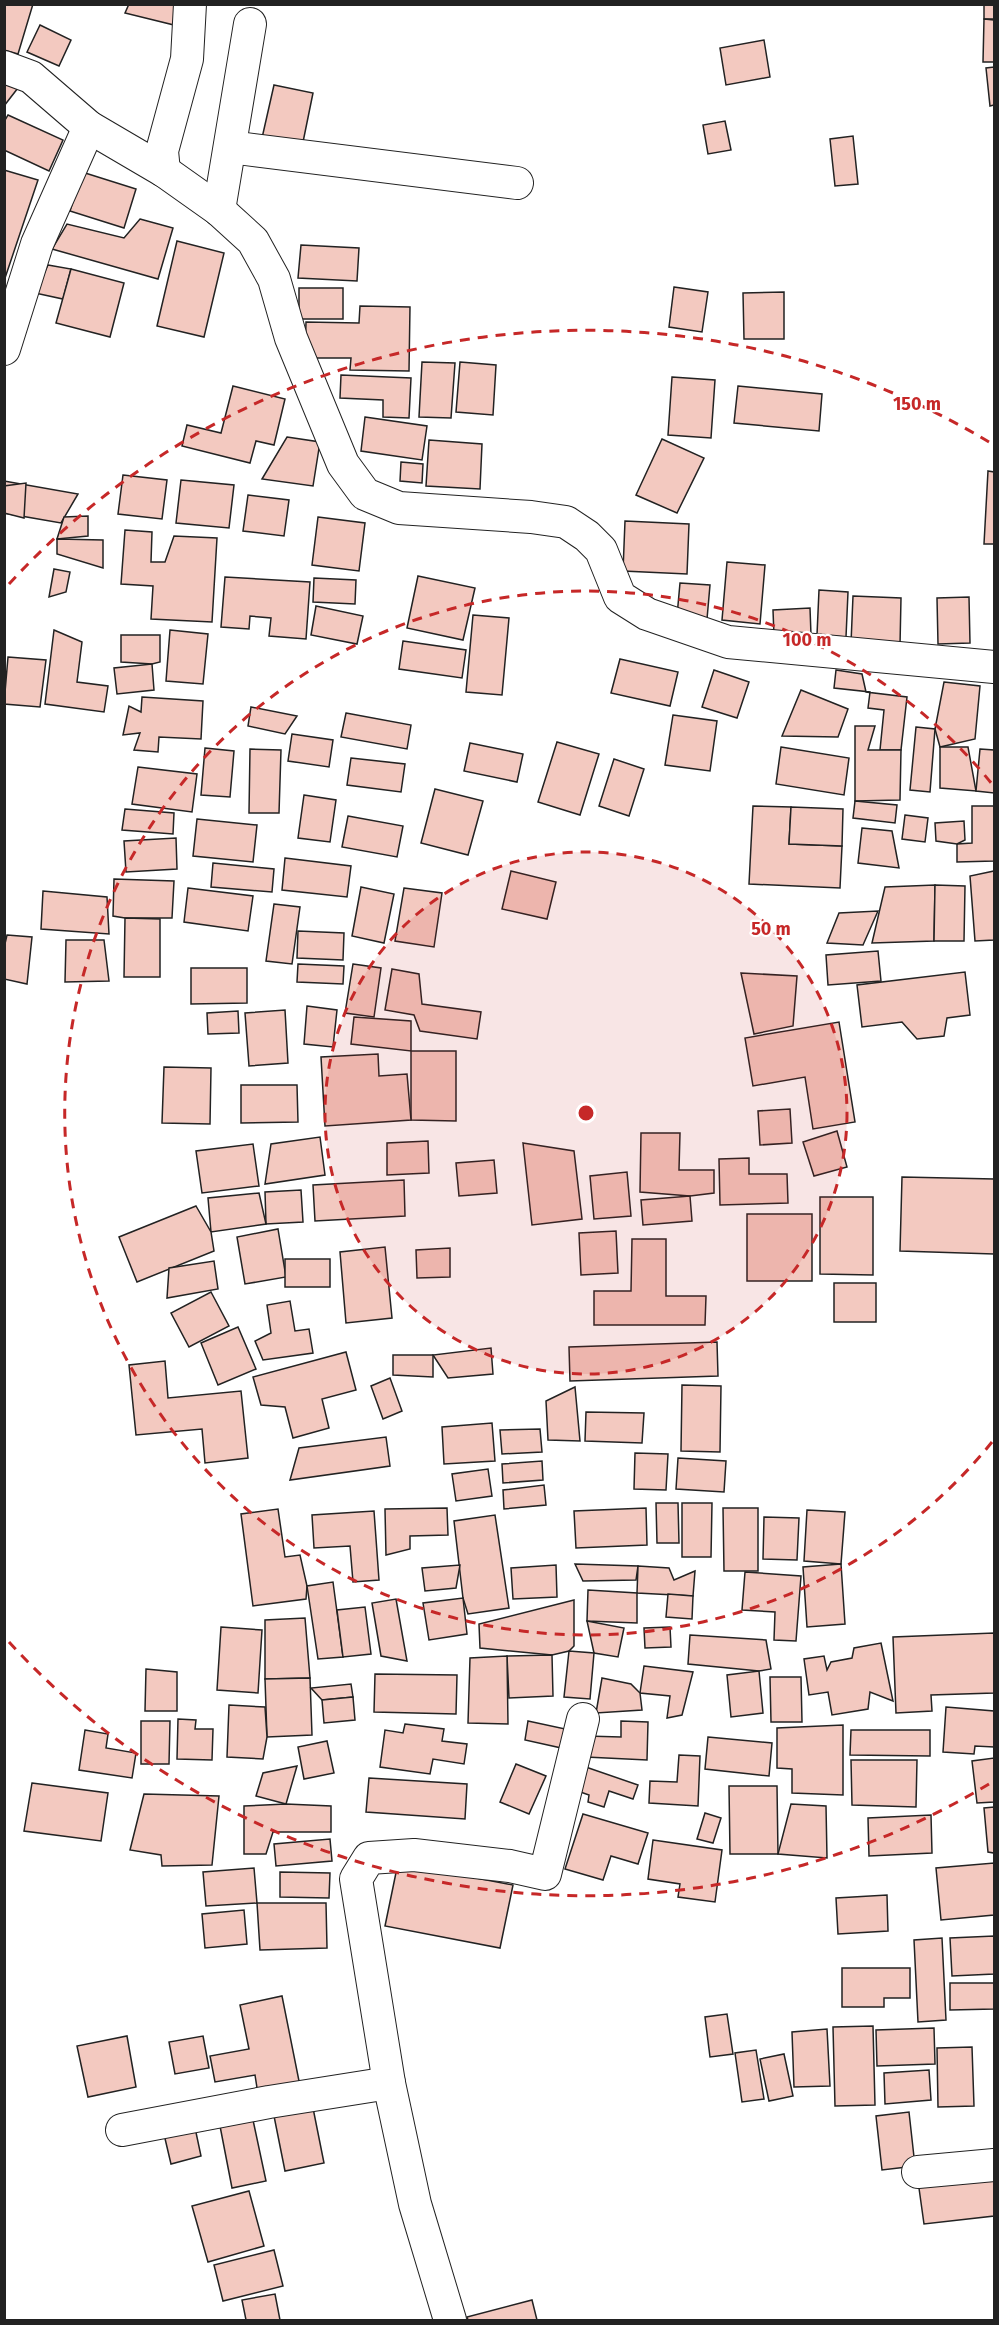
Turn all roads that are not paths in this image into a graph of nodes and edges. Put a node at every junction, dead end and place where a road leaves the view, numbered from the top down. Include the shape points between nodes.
1 (190, 4) edge
2 (250, 24) dead end
3 (4, 67) edge
4 (89, 127) junction
5 (230, 147) junction
6 (164, 171) junction
7 (517, 183) dead end
8 (219, 210) junction
9 (4, 349) edge
10 (994, 667) edge
11 (584, 1719) dead end
12 (389, 2083) junction
13 (122, 2130) dead end
14 (994, 2164) edge
15 (918, 2172) dead end
16 (450, 2320) edge

1 - 6 street via 187,59 162,151
2 - 5 street
3 - 4 street via 31,77
4 - 6 street
4 - 9 street via 37,244
5 - 7 street
5 - 8 street
6 - 8 street
8 - 10 street via 253,241 274,279 291,338 344,464 365,494 399,508 566,522 601,550 620,597 647,614 728,642
11 - 12 street via 545,1874 414,1855 369,1858 356,1879
12 - 13 street
12 - 16 street via 415,2204
14 - 15 street

